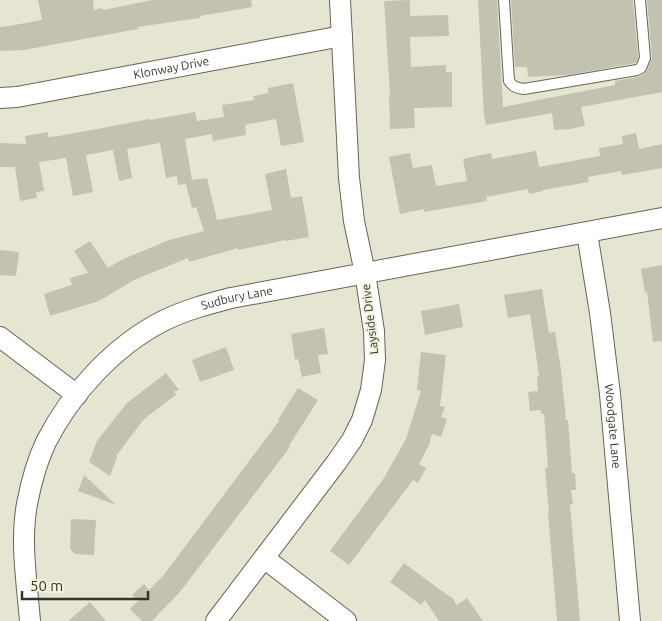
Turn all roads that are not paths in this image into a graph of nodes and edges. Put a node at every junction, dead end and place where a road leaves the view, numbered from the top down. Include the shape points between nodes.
1 (340, 0) edge
2 (504, 0) edge
3 (640, 0) edge
4 (342, 36) junction
5 (0, 98) edge
6 (662, 218) edge
7 (587, 232) junction
8 (365, 273) junction
9 (0, 337) edge
10 (77, 395) junction
11 (264, 558) junction
12 (30, 621) edge
13 (216, 621) edge
14 (346, 621) edge
15 (630, 621) edge

1 - 4 street, Layside Drive
2 - 3 lane via 509,81 524,89 640,68 645,58
4 - 5 street, Klonway Drive
4 - 8 street, Layside Drive via 349,178
6 - 7 street, Sudbury Lane
7 - 8 street, Sudbury Lane
7 - 15 street, Woodgate Lane via 610,394
8 - 10 street, Sudbury Lane via 232,298 179,314 129,342 104,363
8 - 11 street, Layside Drive via 375,360 367,406 352,440
9 - 10 street
10 - 12 street, Sudbury Lane via 60,416 46,443 36,467 27,505 24,533
11 - 13 street, Layside Drive
11 - 14 street

